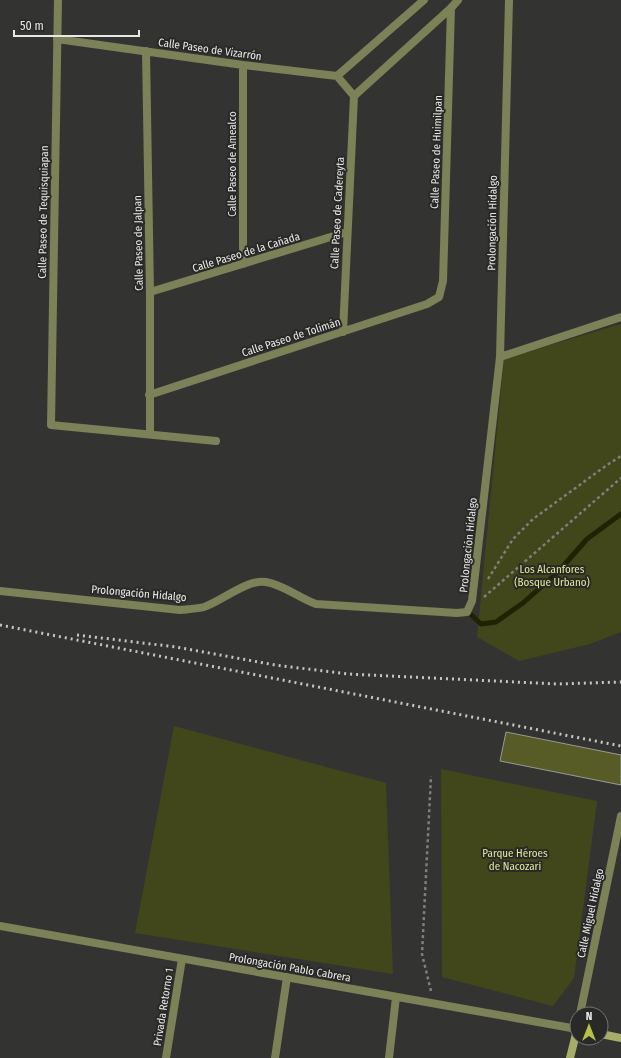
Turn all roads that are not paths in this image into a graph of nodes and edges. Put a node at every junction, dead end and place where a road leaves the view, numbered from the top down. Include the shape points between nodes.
1 (58, 0) edge
2 (424, 0) edge
3 (458, 0) edge
4 (509, 0) edge
5 (451, 8) junction
6 (57, 39) junction
7 (146, 51) junction
8 (243, 65) junction
9 (337, 76) junction
10 (354, 96) junction
11 (347, 232) junction
12 (243, 264) junction
13 (150, 292) junction
14 (439, 297) joint
15 (621, 317) edge
16 (343, 332) junction
17 (500, 357) junction
18 (149, 395) junction
19 (150, 434) junction
20 (216, 441) dead end
21 (0, 591) edge
22 (621, 816) edge
23 (3, 927) edge
24 (0, 934) edge
25 (182, 959) junction
26 (286, 978) junction
27 (396, 997) junction
28 (582, 1006) edge
29 (569, 1028) edge
30 (609, 1036) edge
31 (621, 1038) edge
32 (573, 1046) edge
33 (166, 1058) edge
34 (275, 1058) edge
35 (389, 1058) edge
36 (570, 1058) edge

1 - 6 street, Calle Paseo de Tequisquiapan
2 - 9 street
3 - 5 street
4 - 17 street, Prolongación Hidalgo
5 - 10 street
5 - 14 street, Calle Paseo de Huimilpan via 442,281
6 - 7 street, Calle Paseo de Vizarrón
6 - 19 street, Calle Paseo de Tequisquiapan via 51,424
7 - 8 street, Calle Paseo de Vizarrón
7 - 13 street, Calle Paseo de Jalpan
8 - 9 street, Calle Paseo de Vizarrón
8 - 12 street, Calle Paseo de Amealco
9 - 10 street
10 - 11 street, Calle Paseo de Cadereyta
11 - 12 street, Calle Paseo de la Cañada
11 - 16 street, Calle Paseo de Cadereyta
12 - 13 street, Calle Paseo de la Cañada
13 - 18 street, Calle Paseo de Jalpan
14 - 16 street, Calle Paseo de Tolimán via 427,304
15 - 17 street
16 - 18 street, Calle Paseo de Tolimán
17 - 21 street, Prolongación Hidalgo via 472,600 467,612 316,604 282,586 264,581 249,584 203,607 180,610
18 - 19 street, Calle Paseo de Jalpan
19 - 20 street
22 - 28 street, Calle Miguel Hidalgo
23 - 24 street
23 - 25 street, Prolongación Pablo Cabrera
25 - 26 street, Prolongación Pablo Cabrera
25 - 33 street, Privada Retorno 1
26 - 27 street, Prolongación Pablo Cabrera
26 - 34 street
27 - 29 street, Prolongación Pablo Cabrera
27 - 35 street
30 - 31 street
32 - 36 street

